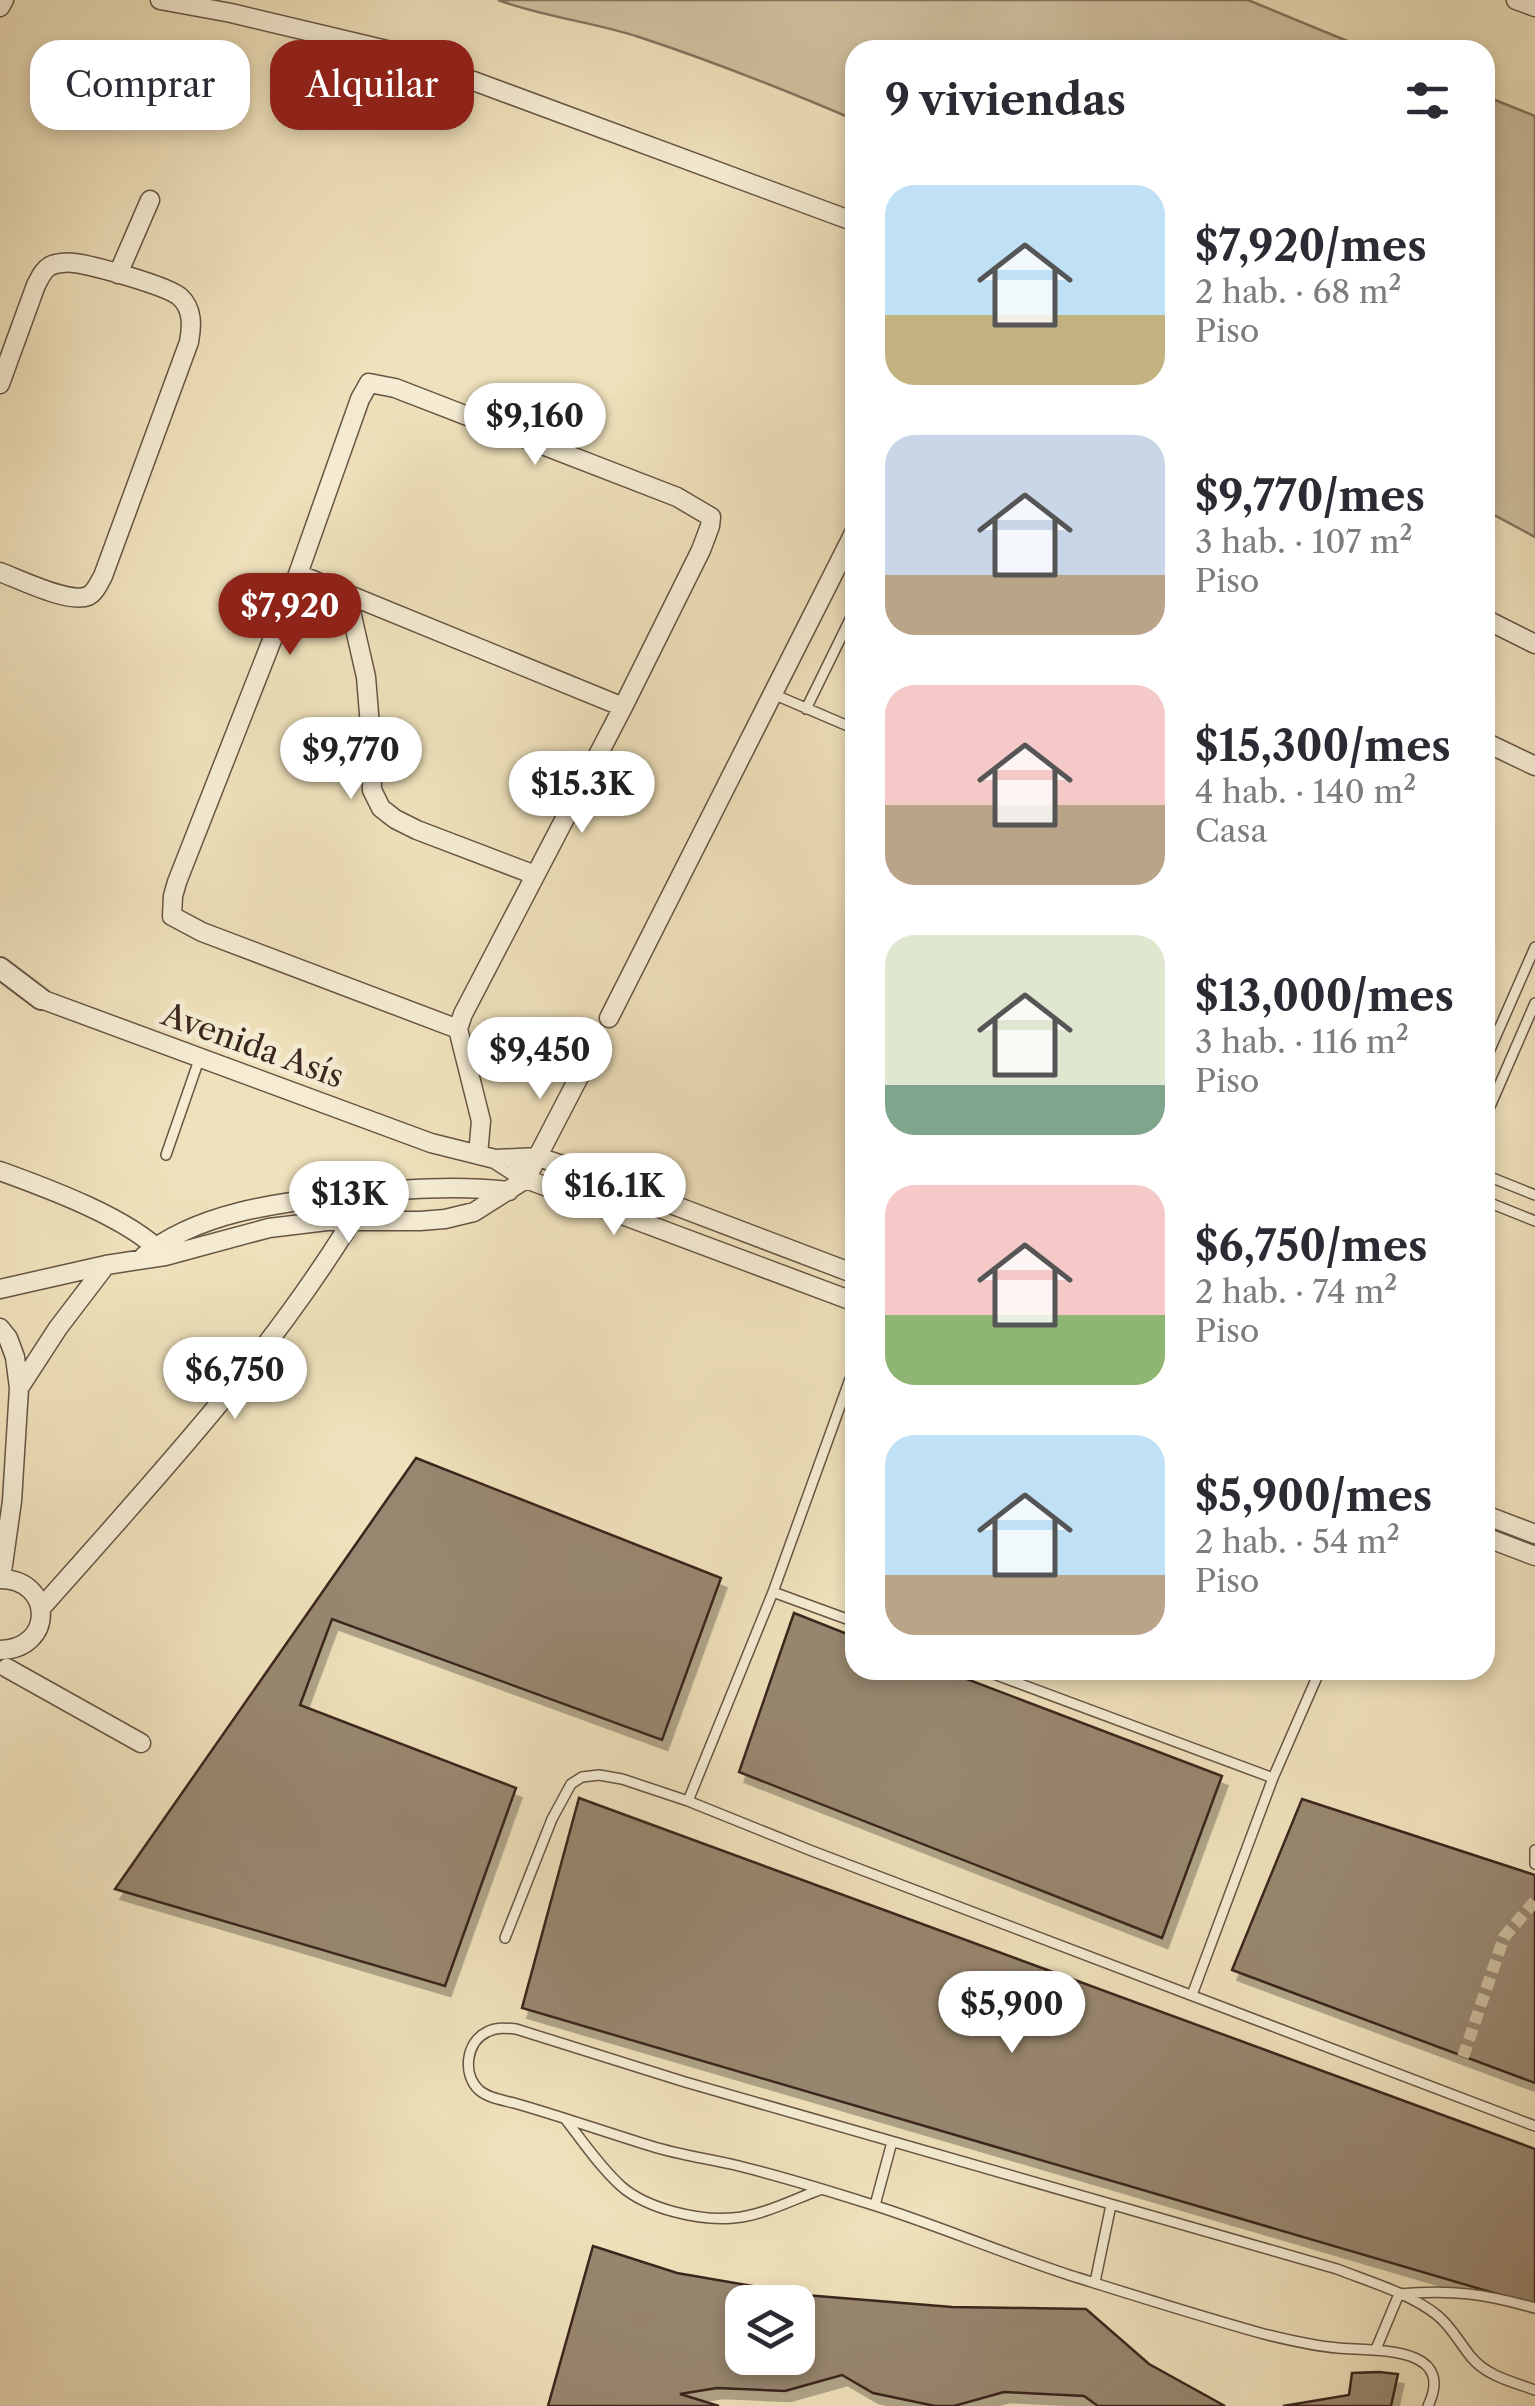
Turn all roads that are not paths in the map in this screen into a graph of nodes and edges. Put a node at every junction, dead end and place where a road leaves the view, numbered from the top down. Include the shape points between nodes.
1 (4, 0) edge
2 (160, 0) edge
3 (1516, 0) edge
4 (0, 7) edge
5 (1535, 7) edge
6 (150, 200) dead end
7 (845, 218) edge
8 (118, 274) junction
9 (0, 384) edge
10 (845, 551) edge
11 (0, 572) edge
12 (298, 574) junction
13 (346, 594) junction
14 (1495, 624) edge
15 (845, 629) edge
16 (1535, 644) edge
17 (773, 694) junction
18 (623, 707) junction
19 (806, 709) junction
20 (845, 725) edge
21 (1495, 747) edge
22 (1535, 766) edge
23 (534, 875) junction
24 (1535, 947) edge
25 (0, 968) edge
26 (0, 988) edge
27 (41, 999) junction
28 (1535, 1003) edge
29 (1506, 1016) junction
30 (609, 1018) dead end
31 (1525, 1026) junction
32 (458, 1029) junction
33 (1495, 1039) edge
34 (595, 1046) dead end
35 (200, 1057) junction
36 (1495, 1095) edge
37 (166, 1156) dead end
38 (486, 1157) junction
39 (538, 1157) junction
40 (0, 1170) edge
41 (1495, 1178) edge
42 (526, 1180) junction
43 (509, 1191) junction
44 (368, 1192) junction
45 (1535, 1195) edge
46 (1495, 1205) edge
47 (1535, 1221) edge
48 (351, 1222) junction
49 (726, 1225) junction
50 (160, 1251) junction
51 (718, 1252) junction
52 (106, 1265) junction
53 (845, 1270) edge
54 (0, 1289) edge
55 (845, 1298) edge
56 (0, 1328) edge
57 (19, 1388) junction
58 (845, 1393) edge
59 (1495, 1519) edge
60 (1535, 1534) edge
61 (1495, 1541) edge
62 (1535, 1556) edge
63 (1, 1579) edge
64 (773, 1592) junction
65 (41, 1608) junction
66 (845, 1618) edge
67 (4, 1658) edge
68 (1010, 1680) edge
69 (1316, 1680) edge
70 (141, 1744) dead end
71 (1273, 1778) junction
72 (688, 1801) junction
73 (1535, 1850) edge
74 (1535, 1864) edge
75 (505, 1938) dead end
76 (1192, 1995) junction
77 (565, 2118) junction
78 (1535, 2126) edge
79 (892, 2142) junction
80 (822, 2189) junction
81 (1111, 2205) junction
82 (875, 2206) junction
83 (1095, 2282) junction
84 (1399, 2294) junction
85 (1535, 2308) edge
86 (1376, 2350) junction
87 (1535, 2390) edge
88 (1428, 2406) edge

1 - 4 street
2 - 7 street via 395,52
3 - 5 street
6 - 8 street
8 - 9 street via 74,263 43,272
8 - 11 street via 175,293 188,308 191,330 103,576 87,596 74,597
10 - 17 street
12 - 13 street
12 - 18 street via 369,383 677,498 711,516 710,526
12 - 32 street via 178,882 172,916
13 - 18 street
13 - 23 street via 366,677 372,790 380,808 417,830
14 - 16 street
15 - 19 lane
17 - 19 lane
17 - 30 street
18 - 23 street
19 - 20 lane
21 - 22 street
23 - 32 street
24 - 29 lane
25 - 27 street, Avenida Asís
26 - 27 street
27 - 35 street, Avenida Asís
28 - 31 lane
29 - 31 lane
29 - 33 lane
31 - 36 lane
32 - 38 street
34 - 39 street
35 - 37 lane
35 - 38 street, Avenida Asís
38 - 39 street, Avenida Asís
38 - 42 street, Avenida Asís
39 - 42 street
39 - 49 street
40 - 50 street via 111,1219
41 - 45 lane
42 - 43 street
42 - 51 street, Avenida Asís
43 - 44 street via 451,1186
43 - 48 street via 463,1216
44 - 48 street
44 - 50 street via 218,1218
46 - 47 lane
48 - 50 street via 269,1228
48 - 65 street via 257,1358
49 - 51 street
49 - 53 street
50 - 52 street
51 - 55 street, Avenida Asís
52 - 54 street
52 - 57 street
56 - 57 street via 15,1356
57 - 63 street
58 - 64 lane
59 - 60 street
61 - 62 street
63 - 65 street via 27,1586
64 - 66 lane
64 - 72 lane
65 - 67 street via 36,1634
67 - 70 street
68 - 71 lane
69 - 71 lane
71 - 76 lane
72 - 75 lane via 622,1778 599,1775 571,1784
72 - 76 lane
73 - 74 lane
76 - 78 lane
77 - 79 lane via 480,2092 469,2068 475,2041 499,2028 516,2029
77 - 80 lane
77 - 80 lane via 625,2190 660,2208 734,2218
79 - 81 lane
79 - 82 lane
80 - 82 lane
81 - 83 lane
81 - 84 lane via 1337,2268
82 - 83 lane
83 - 86 lane via 1266,2334
84 - 85 lane via 1468,2292
84 - 86 lane
84 - 87 lane via 1443,2320 1480,2367
86 - 88 lane via 1425,2364 1435,2382

